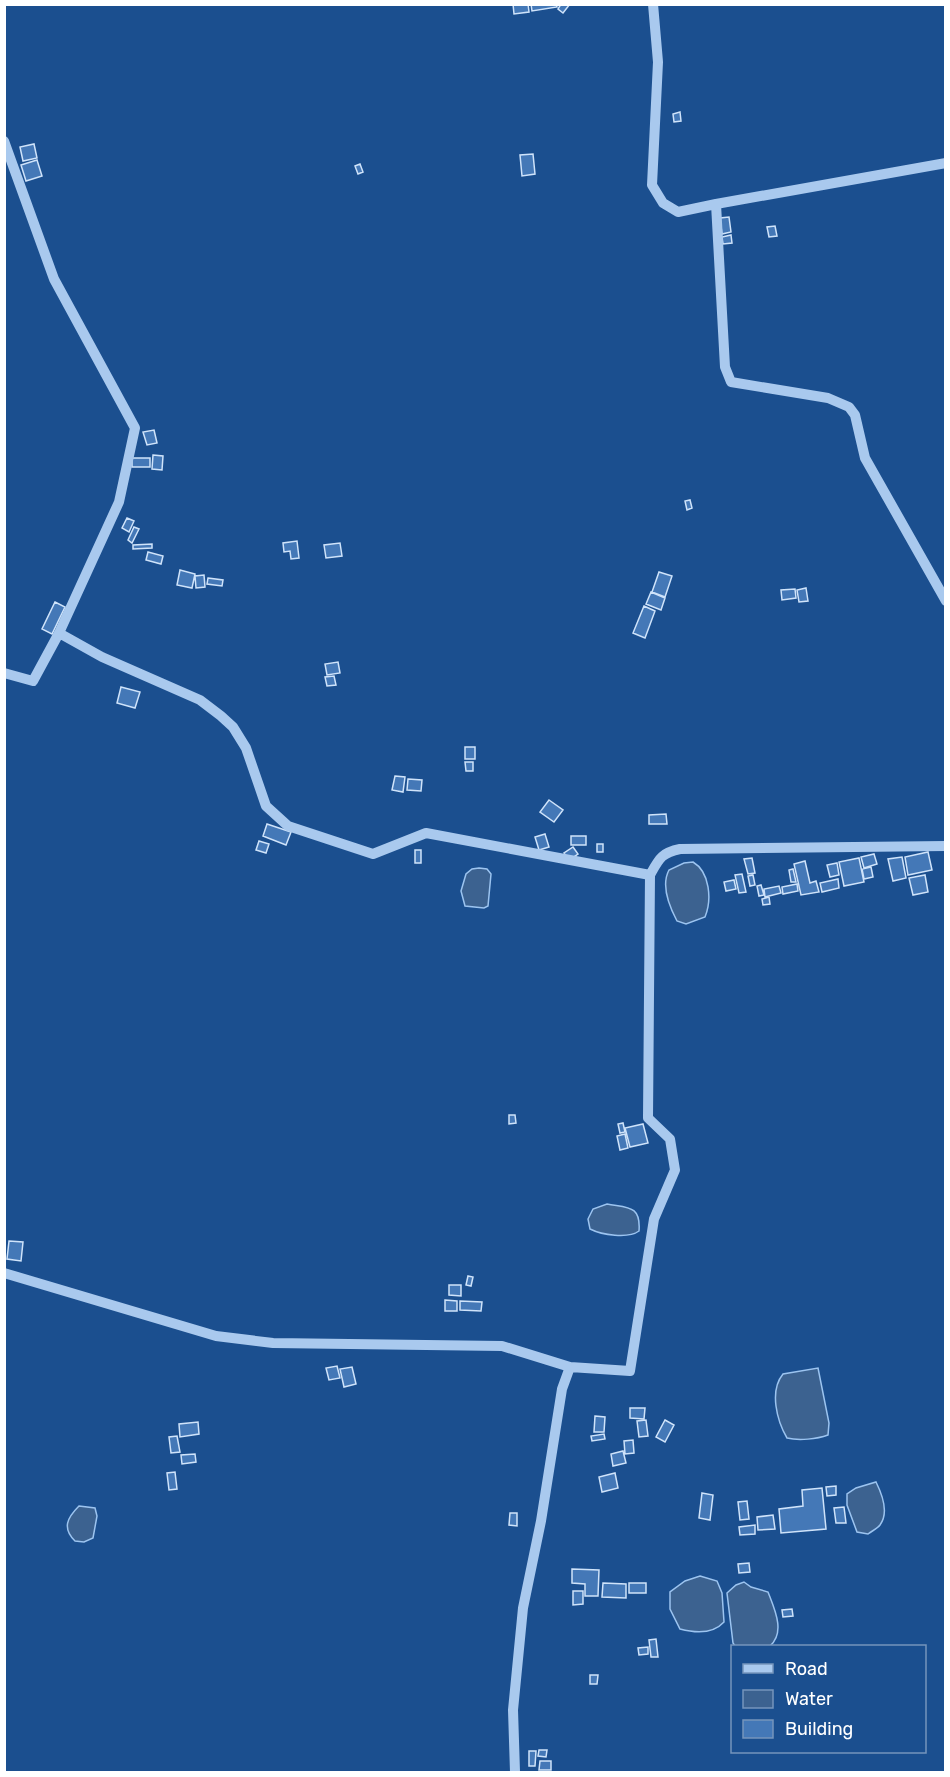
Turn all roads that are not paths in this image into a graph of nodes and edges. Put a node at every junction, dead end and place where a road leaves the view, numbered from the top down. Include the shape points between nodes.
1 (653, 4) edge
2 (4, 141) edge
3 (945, 163) edge
4 (716, 204) junction
5 (945, 601) edge
6 (59, 633) junction
7 (4, 673) edge
8 (945, 846) edge
9 (650, 875) junction
10 (4, 1273) edge
11 (570, 1367) junction
12 (515, 1773) edge

1 - 4 street via 658,62 652,185 663,203 678,212
2 - 6 street via 54,279 135,428 119,502
3 - 4 street
4 - 5 street via 727,377 731,382 828,398 849,407 855,416 865,458
6 - 7 street via 33,681
6 - 9 street via 102,657 200,700 221,716 246,748 266,806 288,826 373,854 426,833
8 - 9 street via 680,849 659,858
9 - 11 street via 648,1118 669,1139 675,1170 654,1219 630,1371
10 - 11 street via 216,1336 273,1342 502,1346
11 - 12 street via 562,1389 523,1608 513,1710

